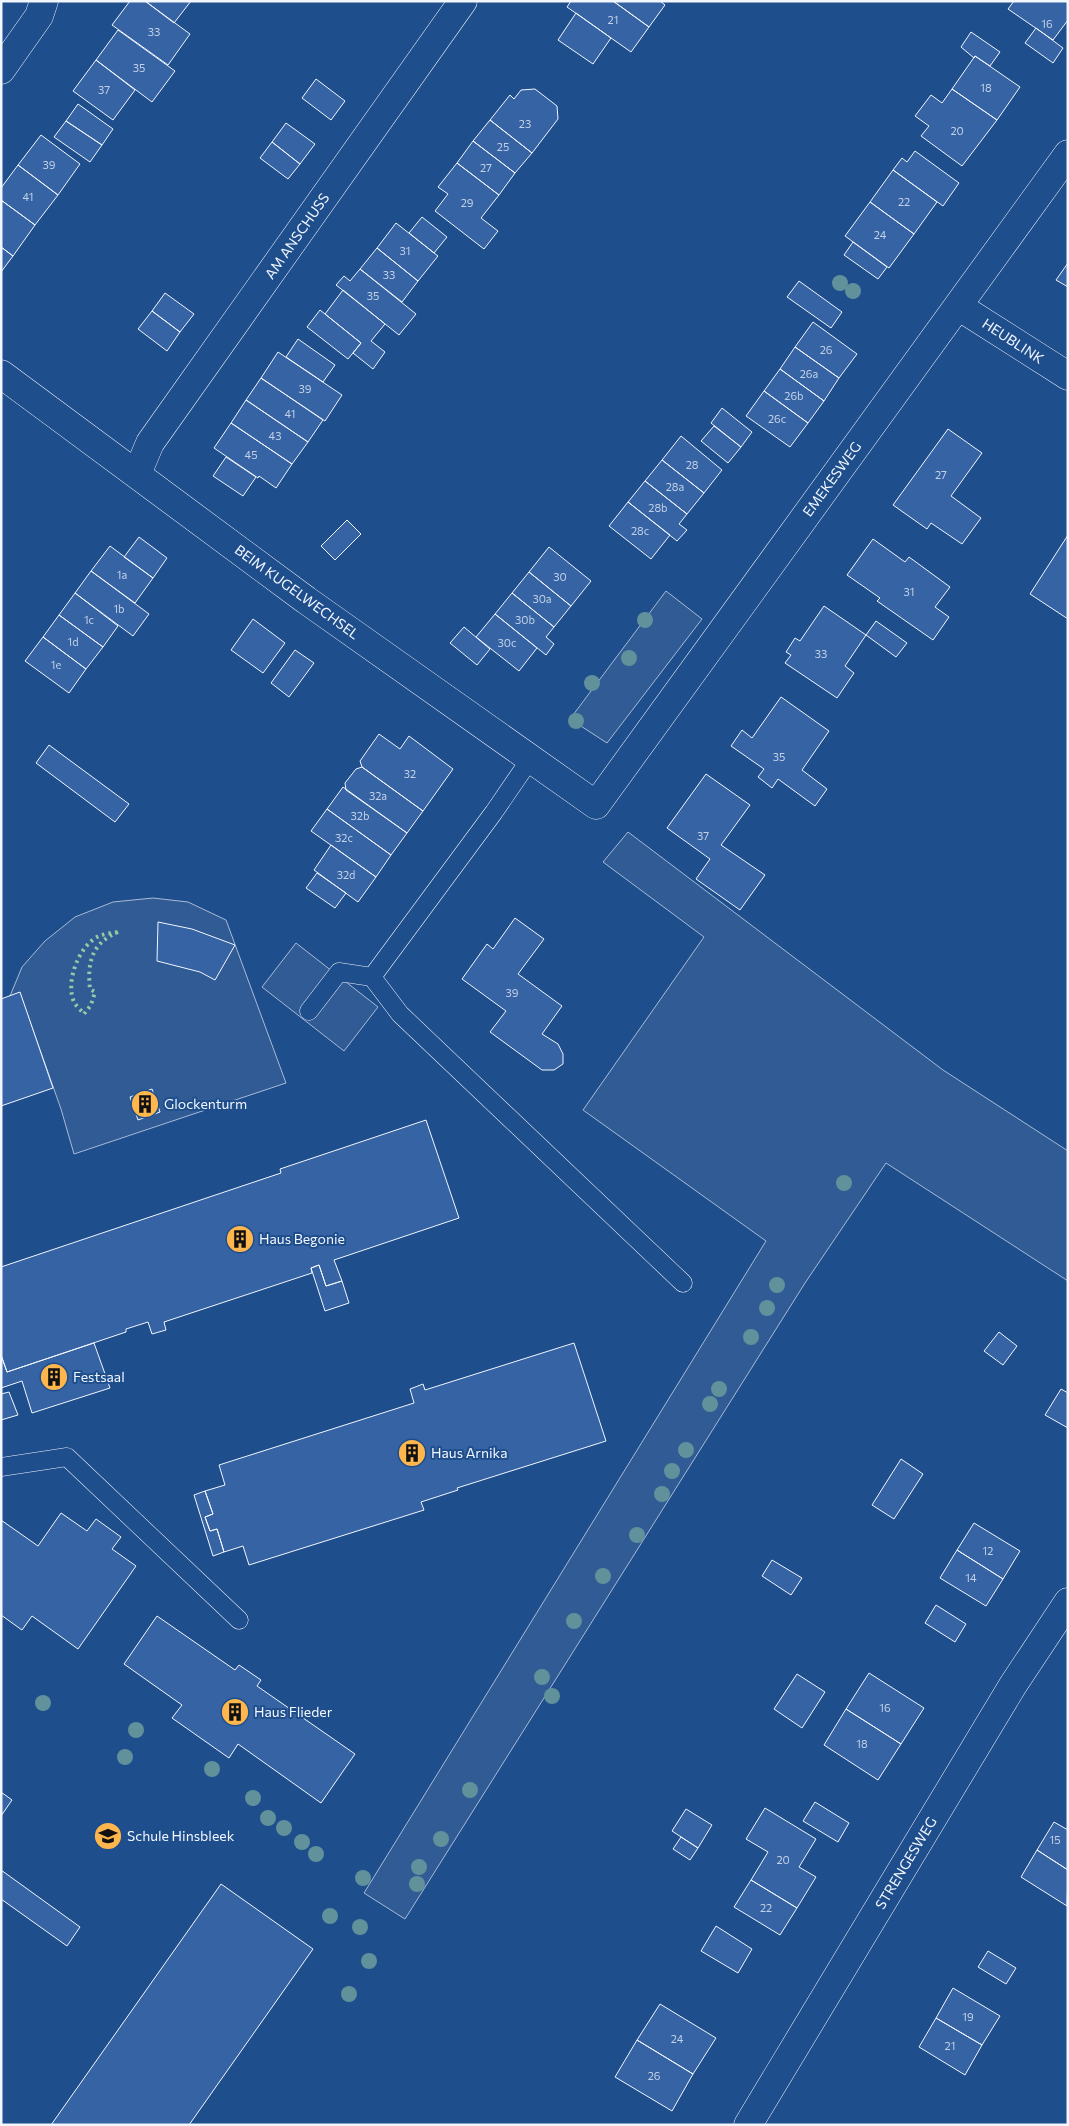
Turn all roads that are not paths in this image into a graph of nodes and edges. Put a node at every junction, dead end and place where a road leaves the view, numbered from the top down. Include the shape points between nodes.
1 (44, 1) edge
2 (463, 1) edge
3 (1, 70) edge
4 (1068, 154) edge
5 (958, 306) junction
6 (1, 374) edge
7 (1068, 376) edge
8 (136, 474) junction
9 (531, 758) junction
10 (596, 805) joint
11 (372, 977) junction
12 (308, 1011) dead end
13 (683, 1283) dead end
14 (1, 1467) edge
15 (1068, 1602) edge
16 (239, 1620) dead end
17 (748, 2125) edge

1 - 3 street via 39,16
2 - 8 street, AM ANSCHUSS via 150,444
4 - 5 street, EMEKESWEG
5 - 7 street, HEUBLINK
5 - 10 street, EMEKESWEG
6 - 8 street, BEIM KUGELWECHSEL
8 - 9 street, BEIM KUGELWECHSEL via 306,600
9 - 10 street, BEIM KUGELWECHSEL
9 - 11 lane
11 - 12 lane via 339,972
11 - 13 lane via 400,1014
14 - 16 lane via 66,1457
15 - 17 street, STRENGESWEG via 1013,1685

